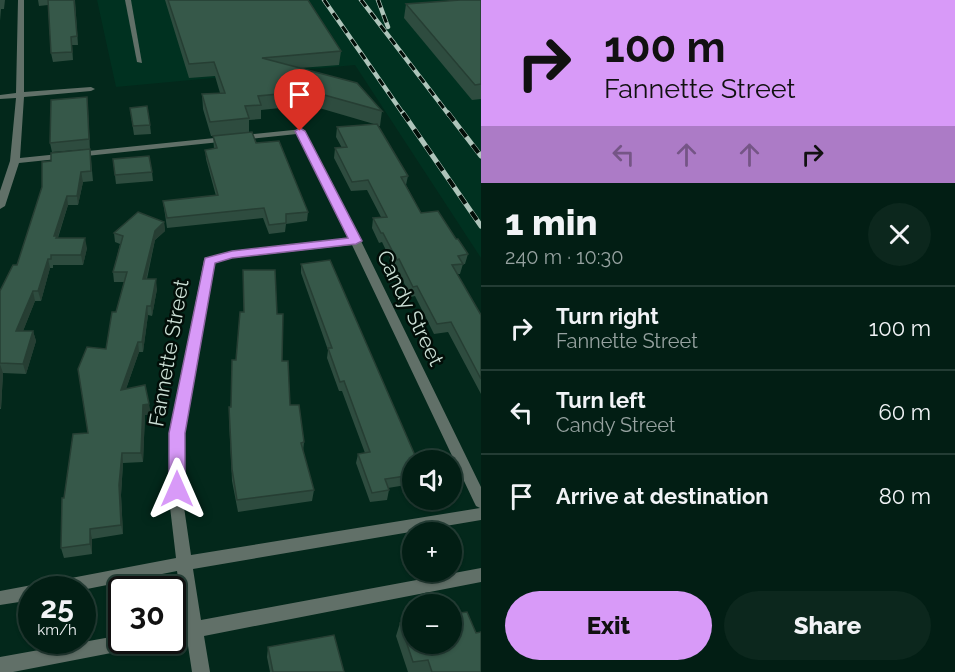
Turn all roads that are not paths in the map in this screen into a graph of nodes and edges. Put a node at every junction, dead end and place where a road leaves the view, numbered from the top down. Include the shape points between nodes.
1 (21, 0) edge
2 (128, 0) edge
3 (140, 62) dead end
4 (91, 89) dead end
5 (20, 96) junction
6 (0, 98) edge
7 (15, 160) junction
8 (0, 206) edge
9 (356, 241) junction
10 (481, 502) edge
11 (481, 514) edge
12 (184, 563) junction
13 (481, 575) edge
14 (96, 580) edge
15 (18, 595) edge
16 (0, 598) edge
17 (194, 630) junction
18 (186, 631) edge
19 (108, 646) edge
20 (0, 666) edge
21 (201, 672) edge

1 - 5 street
2 - 3 lane
4 - 5 street
5 - 6 street
5 - 7 street
7 - 8 street
7 - 9 street, Candy Street via 300,131
9 - 10 street, Candy Street
9 - 12 street, Fannette Street via 209,260 177,433 177,507
11 - 12 street
12 - 14 street
12 - 17 street, Fannette Street
13 - 17 street
15 - 16 street
17 - 18 street
17 - 21 street, Fannette Street
19 - 20 street

